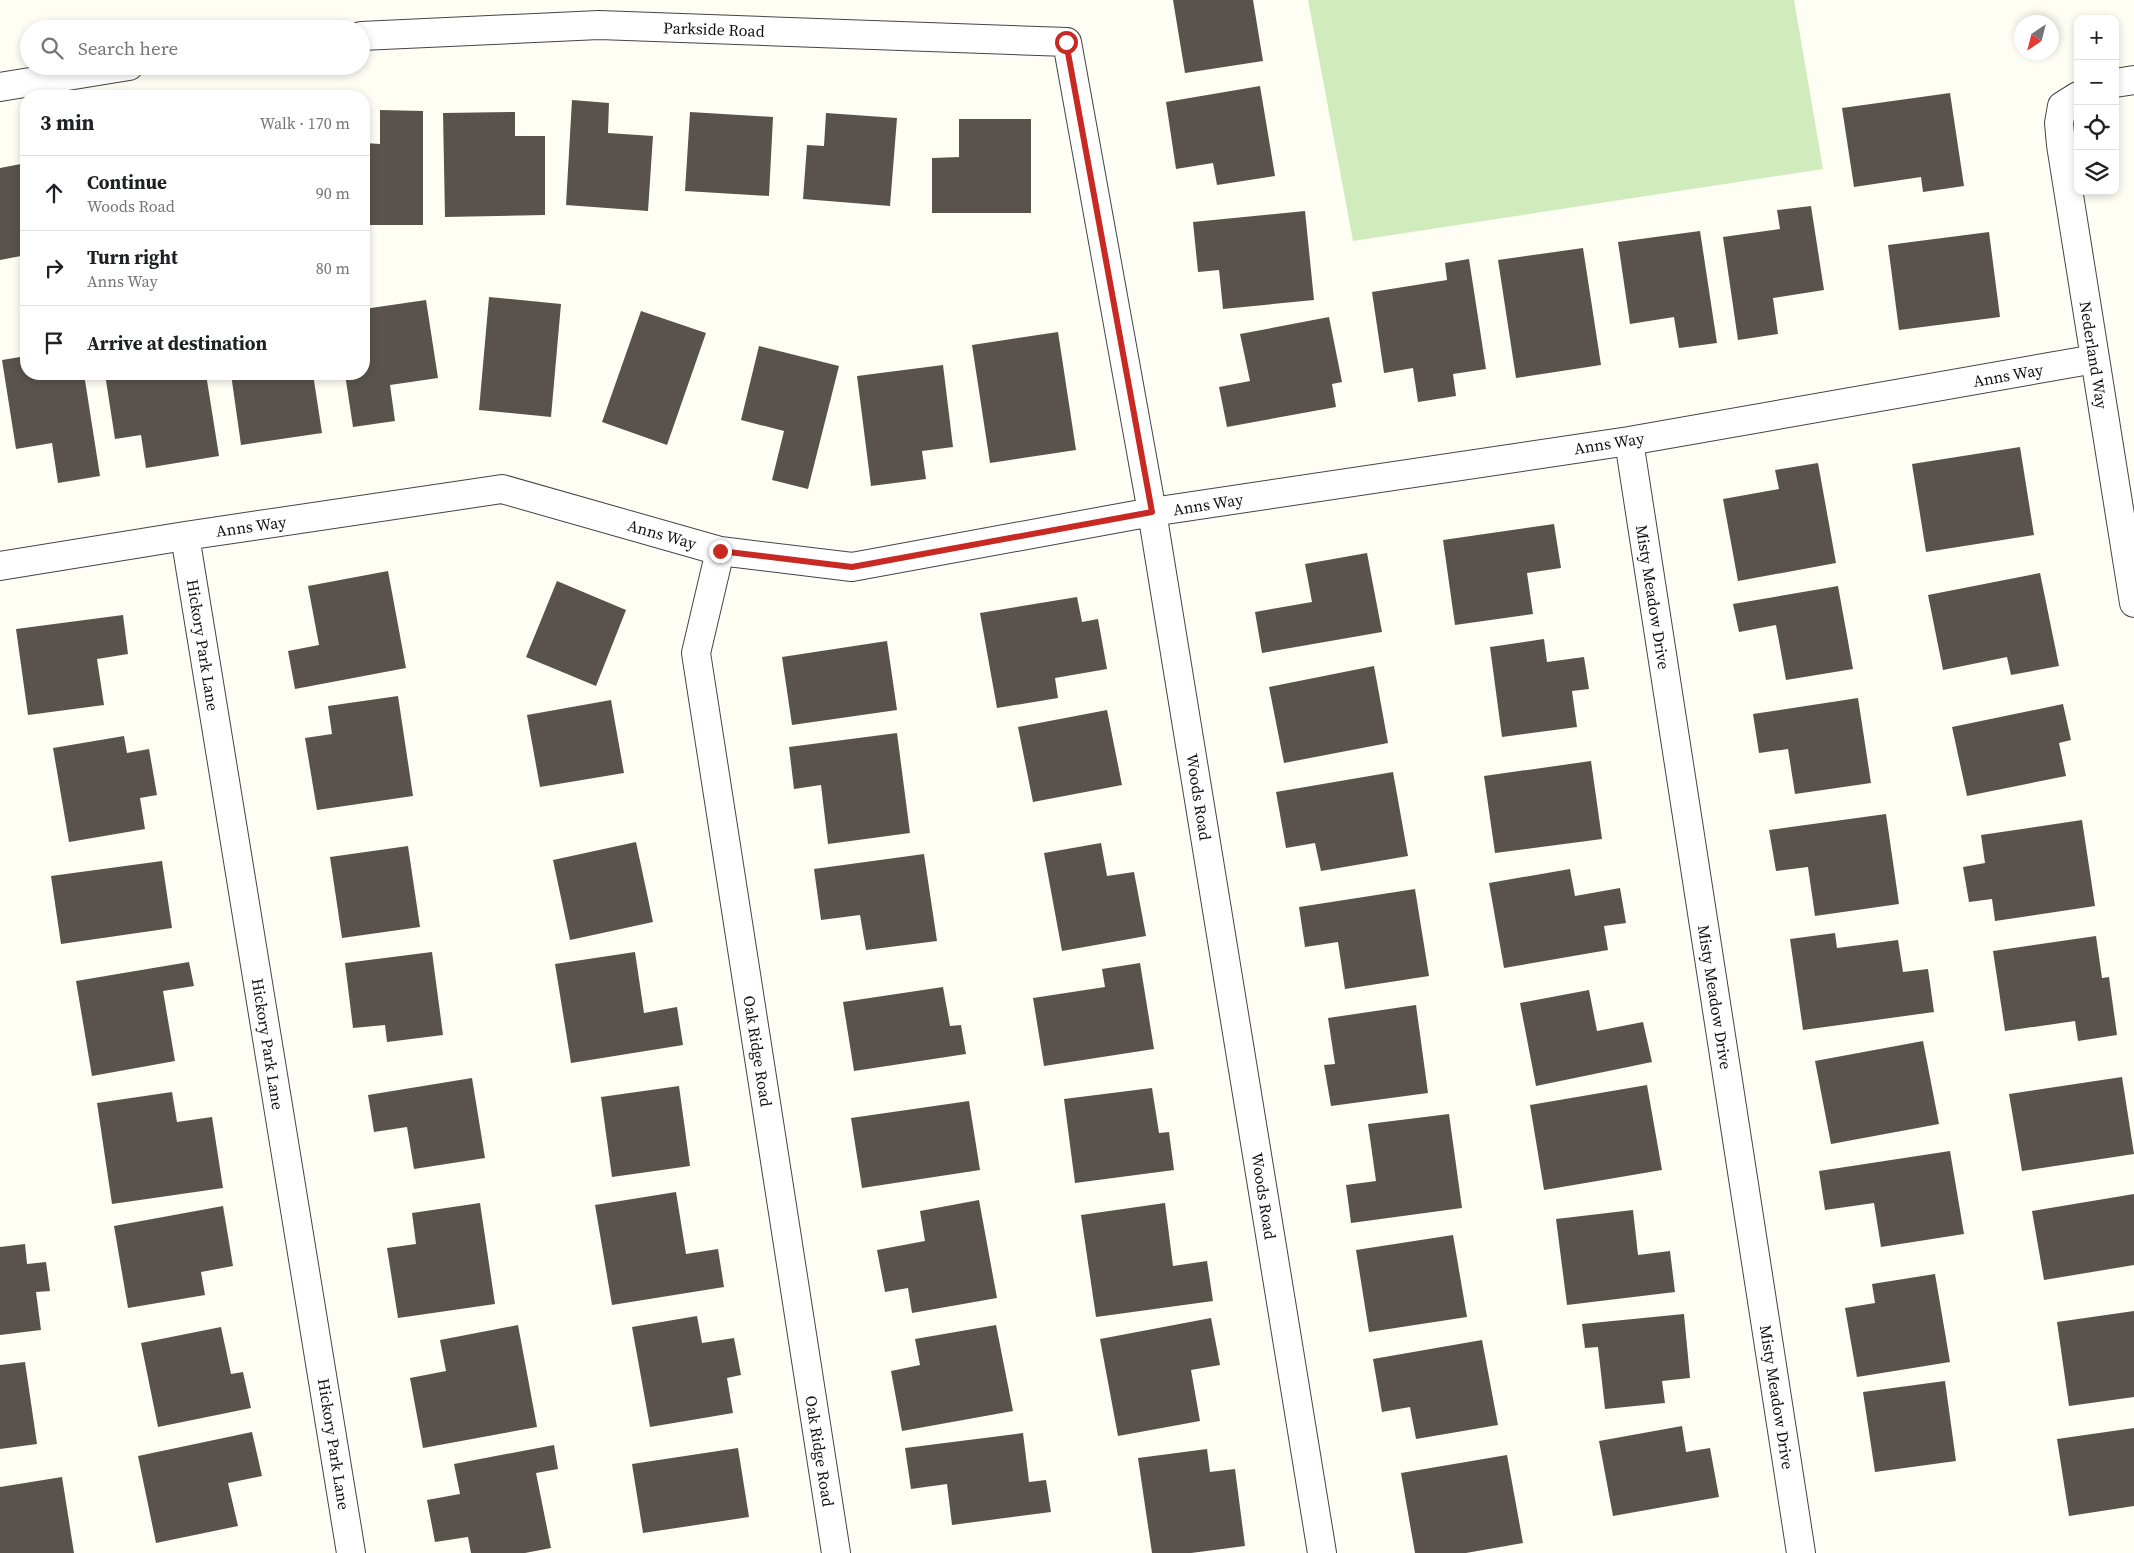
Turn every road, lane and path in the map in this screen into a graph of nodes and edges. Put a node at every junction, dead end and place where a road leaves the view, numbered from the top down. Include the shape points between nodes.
1 (370, 36) edge
2 (1066, 42) joint
3 (74, 75) edge
4 (2134, 80) edge
5 (2119, 82) edge
6 (0, 87) edge
7 (2070, 101) edge
8 (2095, 359) junction
9 (1629, 440) junction
10 (1152, 512) junction
11 (185, 536) junction
12 (720, 551) junction
13 (2131, 565) edge
14 (0, 566) edge
15 (2134, 603) edge
16 (351, 1553) edge
17 (836, 1553) edge
18 (1322, 1553) edge
19 (1801, 1553) edge

1 - 2 street, Parkside Road via 599,25
2 - 10 street, Woods Road
3 - 6 street
4 - 5 street
7 - 8 street, Nederland Way via 2059,123 2062,154
8 - 9 street, Anns Way
8 - 13 street, Nederland Way
9 - 10 street, Anns Way
9 - 19 street, Misty Meadow Drive
10 - 12 street, Anns Way via 852,567
10 - 18 street, Woods Road
11 - 12 street, Anns Way via 502,489
11 - 14 street, Anns Way
11 - 16 street, Hickory Park Lane
12 - 17 street, Oak Ridge Road via 696,653
13 - 15 street, Nederland Way

